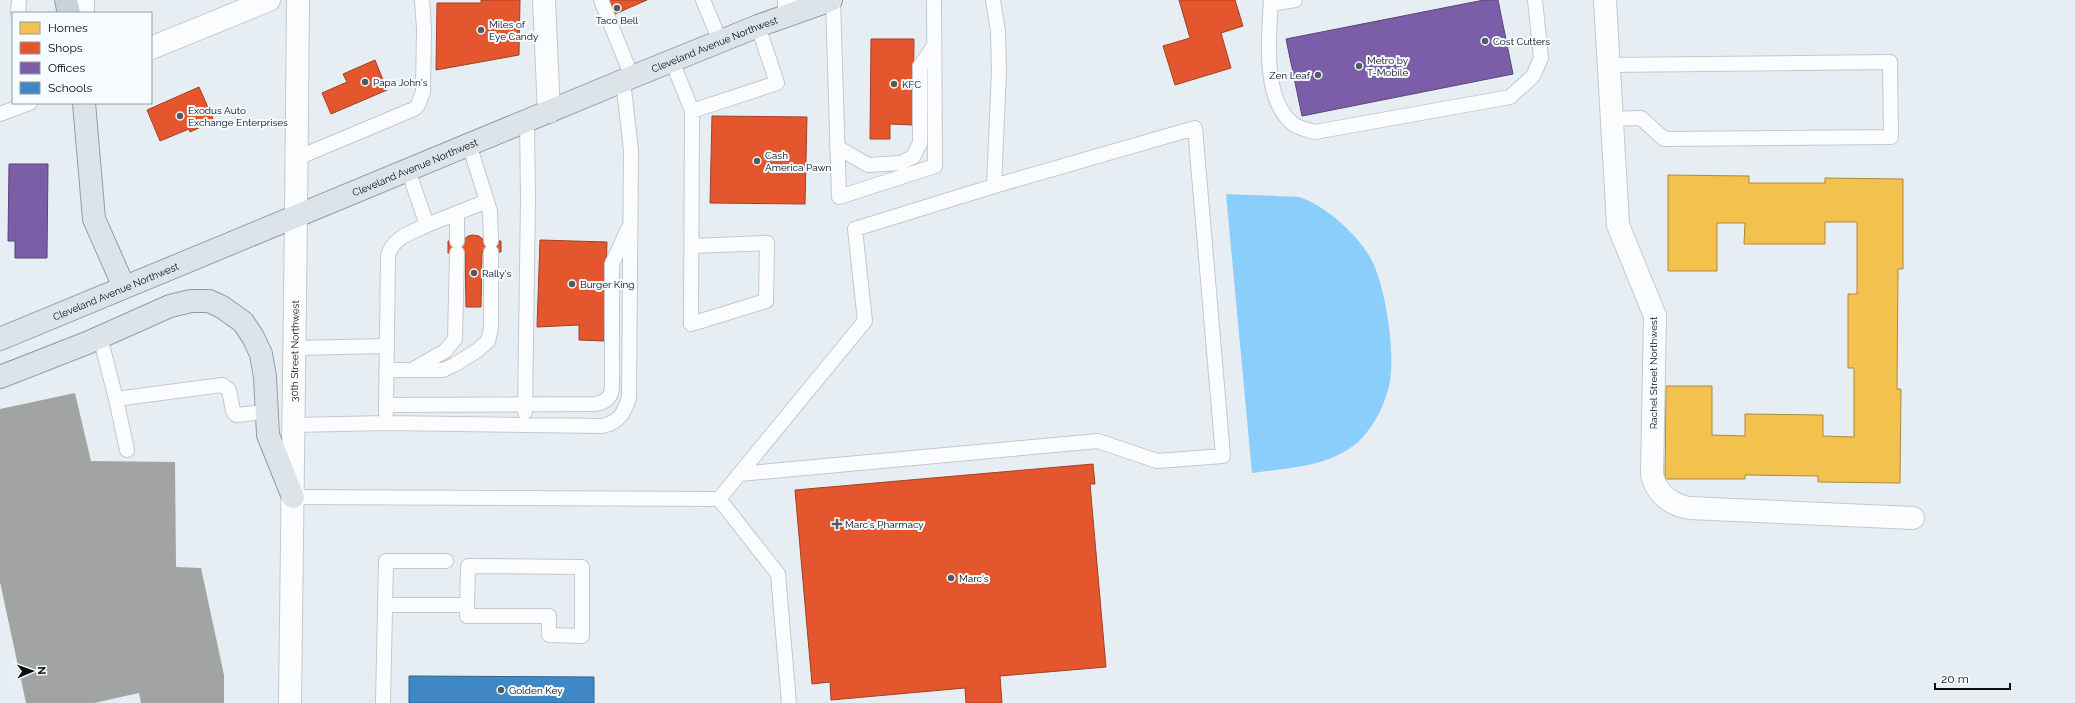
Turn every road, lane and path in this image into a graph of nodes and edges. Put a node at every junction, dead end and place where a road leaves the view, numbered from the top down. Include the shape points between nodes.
1 (19, 0) edge
2 (66, 0) edge
3 (83, 0) edge
4 (270, 0) edge
5 (298, 0) edge
6 (422, 0) edge
7 (544, 0) edge
8 (601, 0) edge
9 (704, 0) edge
10 (832, 0) edge
11 (934, 0) edge
12 (993, 0) edge
13 (1295, 0) edge
14 (1535, 0) edge
15 (1605, 0) edge
16 (1271, 2) edge
17 (789, 7) edge
18 (18, 12) edge
19 (69, 12) edge
20 (83, 12) edge
21 (758, 26) junction
22 (720, 41) junction
23 (934, 46) junction
24 (152, 48) edge
25 (672, 61) junction
26 (1608, 65) junction
27 (627, 79) junction
28 (25, 104) edge
29 (84, 104) edge
30 (15, 106) edge
31 (692, 111) junction
32 (549, 112) junction
33 (0, 114) edge
34 (1611, 119) junction
35 (527, 120) junction
36 (469, 144) junction
37 (837, 147) junction
38 (297, 158) junction
39 (408, 170) junction
40 (994, 186) junction
41 (487, 201) junction
42 (457, 213) junction
43 (296, 216) junction
44 (630, 222) junction
45 (427, 226) junction
46 (692, 246) junction
47 (124, 287) junction
48 (100, 337) junction
49 (0, 339) edge
50 (386, 346) junction
51 (295, 348) junction
52 (386, 370) junction
53 (412, 370) junction
54 (0, 376) edge
55 (116, 399) junction
56 (525, 404) junction
57 (386, 405) junction
58 (267, 412) junction
59 (386, 424) junction
60 (524, 424) junction
61 (295, 425) junction
62 (127, 450) dead end
63 (738, 474) junction
64 (293, 497) junction
65 (719, 499) junction
66 (1913, 518) dead end
67 (446, 561) dead end
68 (385, 605) junction
69 (467, 605) junction
70 (290, 703) edge
71 (383, 703) edge
72 (789, 703) edge

1 - 18 lane
2 - 19 highway
3 - 20 street
4 - 24 street
5 - 38 street, 30th Street Northwest
6 - 38 lane via 422,92 418,105 414,109
7 - 32 street
8 - 27 lane
9 - 22 lane
10 - 17 main road, Cleveland Avenue Northwest
10 - 37 lane
11 - 23 lane
12 - 40 lane via 998,25 999,71
13 - 16 lane
14 - 16 lane via 1541,58 1533,76 1510,97 1315,132 1292,124 1276,101 1269,51
15 - 26 street, Rachel Street Northwest
17 - 21 main road, Cleveland Avenue Northwest
21 - 22 main road, Cleveland Avenue Northwest
21 - 31 lane via 778,83
22 - 25 main road, Cleveland Avenue Northwest
23 - 37 lane via 920,66 920,143 912,157 900,163 868,165
23 - 37 lane via 935,166 839,197
25 - 27 main road, Cleveland Avenue Northwest
25 - 31 lane
26 - 34 street, Rachel Street Northwest
26 - 34 lane via 1890,62 1891,137 1664,139 1641,118
27 - 32 main road, Cleveland Avenue Northwest
27 - 44 lane via 631,150
28 - 30 lane
29 - 47 main road via 94,218
30 - 33 lane
31 - 46 lane
32 - 35 main road, Cleveland Avenue Northwest
34 - 66 street, Rachel Street Northwest via 1618,225 1655,316 1652,475 1656,488 1671,502 1689,508
35 - 36 main road, Cleveland Avenue Northwest
35 - 56 lane
36 - 39 main road, Cleveland Avenue Northwest
36 - 41 lane
38 - 43 street, 30th Street Northwest
39 - 43 main road, Cleveland Avenue Northwest
39 - 45 lane
40 - 63 lane via 855,229 865,321
40 - 63 lane via 1195,128 1223,456 1157,461 1098,441
41 - 42 lane
41 - 53 lane via 492,246 491,328 488,341 448,368 437,371
42 - 45 lane
42 - 53 lane via 455,339 445,351
43 - 47 main road, Cleveland Avenue Northwest
43 - 51 street, 30th Street Northwest
44 - 56 lane via 612,264 610,396 598,404
44 - 60 lane via 629,397 622,415 615,422 608,424
45 - 50 lane via 399,238 390,249 387,263
46 - 46 lane via 692,324 766,301 767,243
47 - 49 main road, Cleveland Avenue Northwest
48 - 54 main road
48 - 55 lane
48 - 58 main road via 170,306 190,301 209,301 222,306 243,322 256,342 265,377
50 - 51 lane
50 - 52 lane
51 - 61 street, 30th Street Northwest
52 - 53 lane
52 - 57 lane
55 - 58 lane via 222,384 229,390 236,416
55 - 62 lane
56 - 57 lane
56 - 60 lane
57 - 59 lane
58 - 64 main road via 268,435
59 - 60 lane
59 - 61 lane
61 - 64 street, 30th Street Northwest
63 - 65 lane
64 - 65 lane
64 - 70 street, 30th Street Northwest
65 - 72 lane via 778,574
67 - 68 lane via 386,561
68 - 69 lane
68 - 71 lane
69 - 69 lane via 468,566 582,567 582,636 549,635 549,616 467,616

